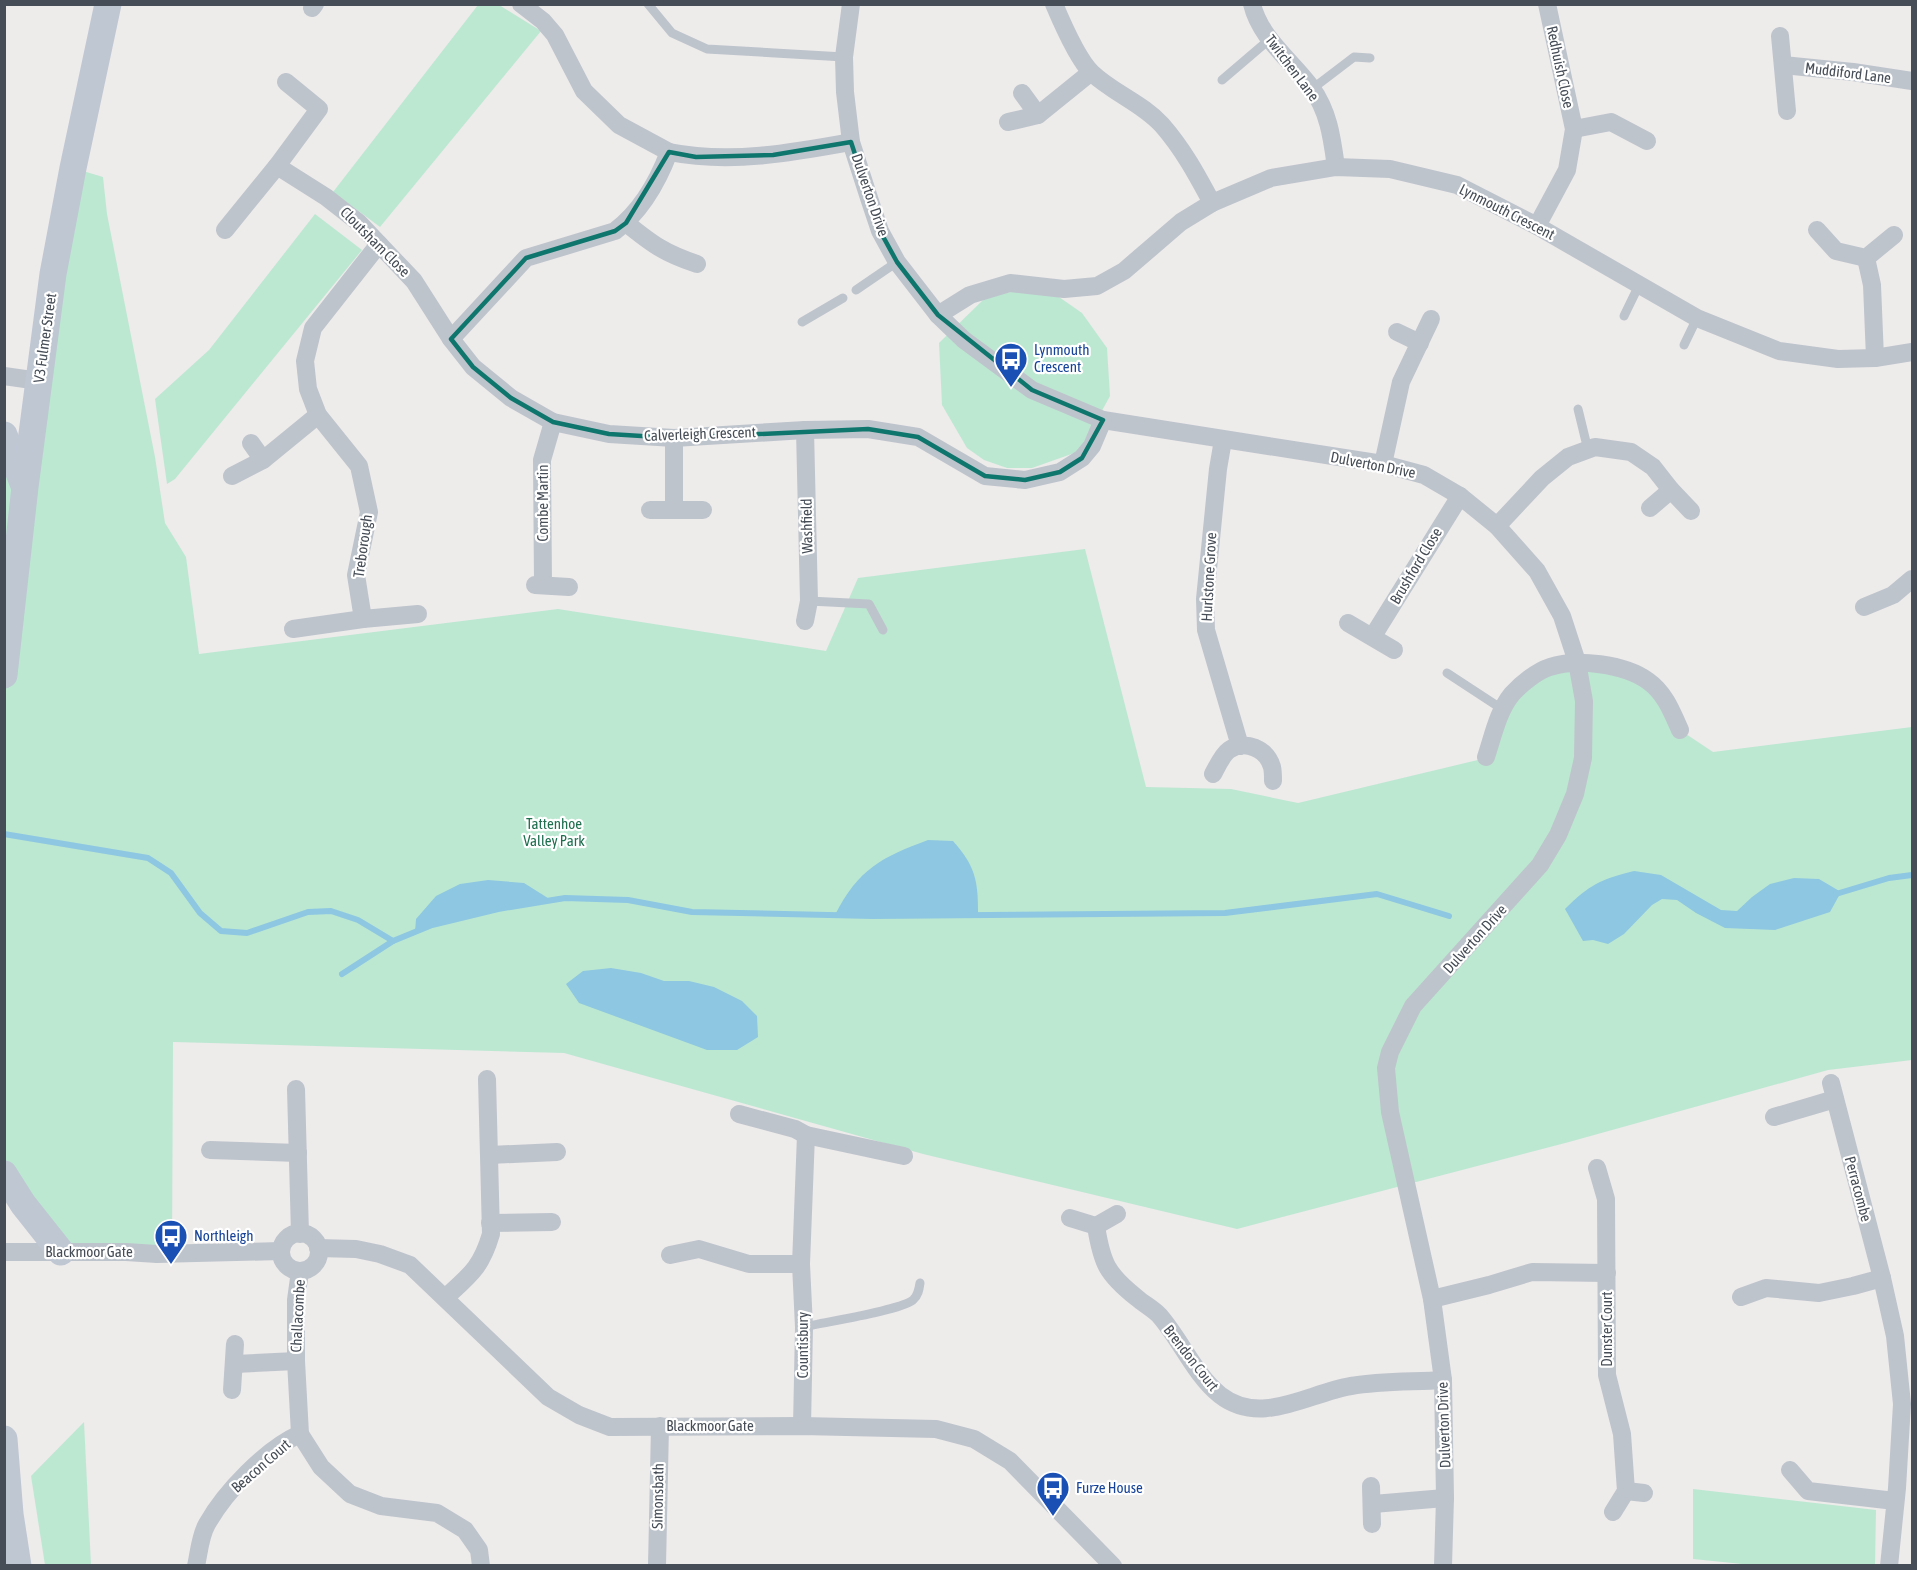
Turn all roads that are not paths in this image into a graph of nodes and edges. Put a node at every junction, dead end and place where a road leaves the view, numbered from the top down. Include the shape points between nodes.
1 (108, 4) edge
2 (521, 4) edge
3 (648, 4) edge
4 (851, 4) edge
5 (1054, 4) edge
6 (1252, 4) edge
7 (1546, 4) edge
8 (1780, 36) dead end
9 (1270, 39) junction
10 (844, 57) junction
11 (1370, 58) dead end
12 (1783, 65) junction
13 (1090, 73) junction
14 (1222, 80) dead end
15 (1912, 81) edge
16 (286, 82) dead end
17 (1312, 89) junction
18 (1022, 93) dead end
19 (1786, 111) dead end
20 (1038, 115) junction
21 (1008, 122) dead end
22 (1574, 129) junction
23 (1647, 141) dead end
24 (851, 142) junction
25 (669, 152) junction
26 (277, 166) junction
27 (1336, 167) junction
28 (1212, 203) junction
29 (626, 223) junction
30 (1537, 226) junction
31 (225, 230) dead end
32 (1817, 230) dead end
33 (1894, 235) dead end
34 (379, 244) junction
35 (1866, 258) junction
36 (897, 262) junction
37 (697, 264) dead end
38 (1639, 285) junction
39 (856, 290) dead end
40 (843, 298) dead end
41 (938, 315) junction
42 (1624, 316) dead end
43 (1697, 318) junction
44 (1431, 319) dead end
45 (802, 322) dead end
46 (1397, 332) dead end
47 (451, 339) junction
48 (1420, 343) junction
49 (1684, 345) dead end
50 (1912, 352) edge
51 (1875, 358) junction
52 (4, 376) edge
53 (39, 381) junction
54 (1578, 409) dead end
55 (318, 415) junction
56 (1103, 420) junction
57 (553, 422) junction
58 (805, 430) junction
59 (4, 435) edge
60 (674, 438) junction
61 (1223, 440) junction
62 (251, 443) dead end
63 (1588, 450) junction
64 (263, 460) junction
65 (1383, 464) junction
66 (232, 476) dead end
67 (25, 487) junction
68 (1671, 490) junction
69 (1460, 496) junction
70 (1650, 508) dead end
71 (650, 510) dead end
72 (674, 510) junction
73 (703, 510) dead end
74 (1691, 511) dead end
75 (1497, 526) junction
76 (1912, 579) edge
77 (569, 588) dead end
78 (809, 601) junction
79 (1864, 607) dead end
80 (418, 614) dead end
81 (363, 619) junction
82 (805, 621) dead end
83 (1348, 623) dead end
84 (293, 628) dead end
85 (883, 630) dead end
86 (1373, 636) junction
87 (1394, 650) dead end
88 (1577, 662) junction
89 (1447, 673) dead end
90 (4, 675) edge
91 (1502, 710) junction
92 (1680, 730) dead end
93 (1240, 746) junction
94 (1486, 758) dead end
95 (1213, 774) dead end
96 (1273, 782) dead end
97 (487, 1079) dead end
98 (296, 1089) dead end
99 (739, 1114) dead end
100 (1774, 1117) dead end
101 (806, 1135) junction
102 (210, 1150) dead end
103 (557, 1152) dead end
104 (298, 1153) junction
105 (490, 1155) junction
106 (904, 1156) dead end
107 (1597, 1168) dead end
108 (4, 1174) edge
109 (1117, 1214) dead end
110 (1070, 1218) dead end
111 (552, 1222) dead end
112 (490, 1223) junction
113 (1096, 1226) junction
114 (300, 1234) junction
115 (318, 1248) junction
116 (281, 1251) junction
117 (4, 1252) edge
118 (61, 1252) junction
119 (670, 1255) dead end
120 (801, 1264) junction
121 (300, 1271) junction
122 (1607, 1273) junction
123 (1882, 1278) junction
124 (920, 1284) dead end
125 (1741, 1297) dead end
126 (445, 1298) junction
127 (1432, 1299) junction
128 (804, 1326) junction
129 (235, 1344) dead end
130 (296, 1361) junction
131 (235, 1364) junction
132 (1443, 1380) junction
133 (232, 1390) dead end
134 (1907, 1404) edge
135 (660, 1426) junction
136 (802, 1426) junction
137 (300, 1434) junction
138 (4, 1439) edge
139 (1790, 1470) dead end
140 (1626, 1491) junction
141 (1644, 1493) dead end
142 (1445, 1498) junction
143 (1895, 1501) junction
144 (1613, 1512) dead end
145 (1372, 1524) dead end
146 (18, 1566) edge
147 (196, 1566) edge
148 (481, 1566) edge
149 (657, 1566) edge
150 (1113, 1566) edge
151 (1443, 1566) edge
152 (1889, 1566) edge

1 - 53 street, V3 Fulmer Street via 73,168
2 - 25 street via 555,35 584,91 619,125
3 - 10 lane via 672,33 707,49
4 - 10 street, Dulverton Drive
5 - 13 street
6 - 9 street, Twitchen Lane via 1256,20
7 - 22 street, Redhuish Close
8 - 12 street, Muddiford Lane
9 - 14 lane
9 - 17 street, Twitchen Lane
10 - 24 street, Dulverton Drive
11 - 17 lane via 1354,57
12 - 15 street, Muddiford Lane
12 - 19 street, Muddiford Lane
13 - 20 street
13 - 28 street via 1161,124 1187,158
16 - 26 street via 319,109
17 - 27 street, Twitchen Lane via 1331,125
18 - 20 street
20 - 21 street
22 - 23 street, Redhuish Close via 1611,123
22 - 30 street, Redhuish Close via 1567,170
24 - 25 street via 773,155 696,157
24 - 36 street, Dulverton Drive via 880,231
25 - 29 street via 663,170
26 - 31 street
26 - 34 street, Cloutsham Close via 345,210
27 - 28 street, Lynmouth Crescent via 1271,178
27 - 30 street, Lynmouth Crescent via 1390,169 1457,185
28 - 41 street, Lynmouth Crescent via 1180,222 1124,271 1097,286 1065,290 1010,283 970,295
29 - 37 street via 653,245 666,262
29 - 47 street via 615,231 526,258
30 - 38 street, Lynmouth Crescent
32 - 35 street via 1836,251
33 - 35 street
34 - 47 street, Cloutsham Close via 414,281
34 - 55 street, Treborough via 313,328 305,361 308,389
35 - 51 street via 1872,285
36 - 39 lane
36 - 41 street, Dulverton Drive
38 - 42 lane
38 - 43 street, Lynmouth Crescent
40 - 45 lane
41 - 56 street, Dulverton Drive via 964,340 1032,390
43 - 49 lane
43 - 51 street, Lynmouth Crescent via 1779,351 1838,359
44 - 48 street
46 - 48 street
47 - 57 street, Calverleigh Crescent via 473,367 512,398
48 - 65 street via 1401,382
50 - 51 street, Lynmouth Crescent
52 - 53 street
53 - 67 street, V3 Fulmer Street
54 - 63 lane
55 - 64 street
55 - 81 street, Treborough via 359,466 369,512 356,575
56 - 58 street, Calverleigh Crescent via 1082,458 1060,472 1025,480 986,476 918,437 868,429
56 - 61 street, Dulverton Drive
57 - 60 street, Calverleigh Crescent via 609,434
57 - 77 street, Combe Martin via 542,460 539,585
58 - 60 street, Calverleigh Crescent
58 - 78 street, Washfield
59 - 67 street
60 - 72 street
61 - 65 street, Dulverton Drive
61 - 93 street, Hurlstone Grove via 1205,599 1206,630
62 - 64 street
63 - 68 street via 1594,447 1631,452 1653,467
63 - 75 street via 1568,457 1542,478
64 - 66 street
65 - 69 street, Dulverton Drive via 1424,475
67 - 90 street, V3 Fulmer Street
68 - 70 street
68 - 74 street
69 - 75 street, Dulverton Drive
69 - 86 street, Brushford Close
71 - 72 street
72 - 73 street
75 - 88 street, Dulverton Drive via 1537,571 1562,616
76 - 79 street via 1893,595
78 - 82 street, Washfield
78 - 85 lane via 869,604
80 - 81 street
81 - 84 street
83 - 86 street
86 - 87 street
88 - 91 street via 1549,667 1513,693
88 - 92 street via 1617,668 1647,680 1665,698
88 - 127 street, Dulverton Drive via 1584,701 1583,758 1575,794 1558,835 1540,865 1413,1006 1386,1068 1390,1112
89 - 91 lane
91 - 94 street
93 - 95 street via 1229,750
93 - 96 street via 1264,752 1272,766
97 - 105 street
98 - 104 street
99 - 101 street
100 - 123 street, Perracombe via 1833,1091
101 - 106 street
101 - 120 street, Countisbury
102 - 104 street via 239,1161
103 - 105 street
104 - 114 street
105 - 112 street
107 - 122 street, Dunster Court via 1606,1199
108 - 118 street
109 - 113 street
110 - 113 street
111 - 112 street
112 - 126 street via 485,1254 478,1267
113 - 132 street, Brendon Court via 1099,1250 1112,1276 1158,1315 1221,1396 1248,1408 1277,1408 1352,1386
114 - 115 street via 314,1240
114 - 116 street via 290,1236
115 - 121 street via 315,1263
115 - 126 street, Blackmoor Gate via 356,1249 410,1265
116 - 118 street, Blackmoor Gate
116 - 121 street via 284,1262
117 - 118 street, Blackmoor Gate
119 - 120 street via 699,1250 749,1264
120 - 128 street, Countisbury
121 - 130 street, Challacombe
122 - 127 street, Dunster Court via 1532,1272
122 - 140 street, Dunster Court via 1607,1375 1622,1434
123 - 125 street via 1819,1293 1766,1288
123 - 134 street, Perracombe
124 - 128 lane via 913,1300 897,1307
126 - 135 street, Blackmoor Gate via 548,1397 610,1427
127 - 132 street, Dulverton Drive
128 - 136 street, Countisbury
129 - 131 street
130 - 131 street, Challacombe
130 - 137 street, Challacombe
131 - 133 street
132 - 142 street, Dulverton Drive
134 - 143 street, Perracombe
135 - 136 street, Blackmoor Gate
135 - 149 street, Simonsbath
136 - 150 street, Blackmoor Gate via 936,1429 974,1439 1010,1461
137 - 147 street, Beacon Court via 280,1445 233,1487 205,1526
137 - 148 street, Challacombe via 321,1467 350,1494 381,1506 437,1513 465,1530 479,1550
138 - 146 street
139 - 143 street via 1808,1491
140 - 141 street
140 - 144 street
142 - 145 street via 1372,1495
142 - 151 street, Dulverton Drive
143 - 152 street, Perracombe

